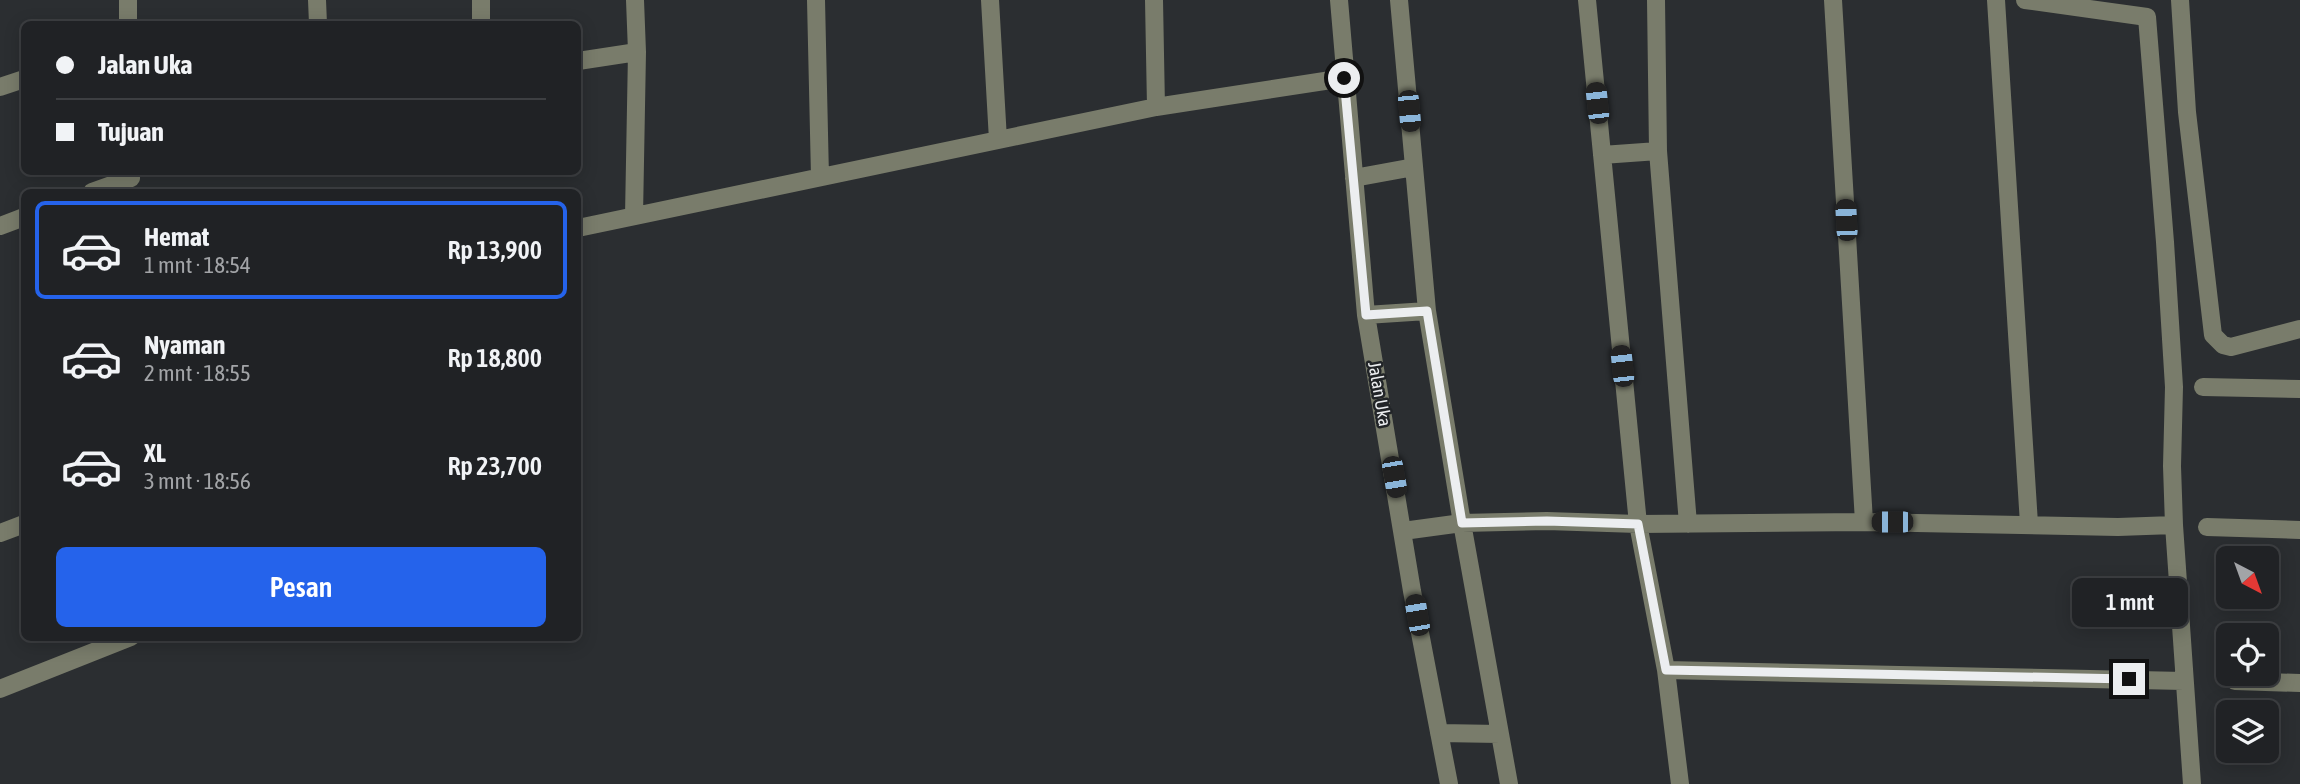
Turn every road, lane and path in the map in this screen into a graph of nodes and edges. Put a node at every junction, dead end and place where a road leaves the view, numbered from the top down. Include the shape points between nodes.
1 (128, 0) edge
2 (317, 0) edge
3 (481, 0) edge
4 (635, 0) edge
5 (816, 0) edge
6 (990, 0) edge
7 (1154, 0) edge
8 (1339, 0) edge
9 (1399, 0) edge
10 (1587, 0) edge
11 (1656, 0) edge
12 (1833, 0) edge
13 (1996, 0) edge
14 (2025, 0) edge
15 (2180, 0) edge
16 (2147, 8) edge
17 (128, 21) edge
18 (318, 21) edge
19 (481, 21) edge
20 (637, 52) junction
21 (581, 61) edge
22 (1344, 78) junction
23 (21, 80) edge
24 (0, 88) edge
25 (1156, 107) junction
26 (998, 140) junction
27 (1658, 151) junction
28 (1602, 155) junction
29 (1415, 167) junction
30 (820, 177) junction
31 (1354, 178) junction
32 (132, 181) edge
33 (103, 189) edge
34 (634, 216) junction
35 (21, 218) edge
36 (0, 226) edge
37 (581, 228) edge
38 (1427, 311) junction
39 (1366, 315) junction
40 (2300, 329) edge
41 (2203, 387) dead end
42 (2300, 389) edge
43 (1864, 522) junction
44 (1462, 523) junction
45 (1638, 524) junction
46 (1688, 524) junction
47 (2029, 524) junction
48 (21, 525) edge
49 (2174, 525) junction
50 (2207, 527) dead end
51 (2300, 530) edge
52 (1403, 531) junction
53 (0, 533) edge
54 (121, 641) edge
55 (1666, 670) junction
56 (2184, 681) junction
57 (2279, 682) edge
58 (2300, 683) edge
59 (0, 689) edge
60 (1439, 733) junction
61 (1500, 734) junction
62 (1449, 784) edge
63 (1509, 784) edge
64 (1680, 784) edge
65 (2192, 784) edge

1 - 17 street
2 - 18 street
3 - 19 street
4 - 20 street
5 - 30 street
6 - 26 street
7 - 25 street
8 - 22 street, Jalan Uka
9 - 29 street
10 - 28 street
11 - 27 street
12 - 43 street
13 - 47 street
14 - 16 street
15 - 40 street via 2187,112 2213,335 2231,347
16 - 49 street via 2174,387
20 - 21 street
20 - 34 street
22 - 25 street
22 - 31 street, Jalan Uka
23 - 24 street
25 - 26 street
26 - 30 street
27 - 28 street
27 - 46 street
28 - 45 street
29 - 31 street
29 - 38 street
30 - 34 street
31 - 39 street, Jalan Uka
32 - 33 street
34 - 37 street
35 - 36 street
38 - 39 street
38 - 44 street
39 - 52 street, Jalan Uka
41 - 42 street
43 - 46 street
43 - 47 street
44 - 45 street
44 - 52 street
44 - 61 street
45 - 46 street
45 - 55 street
47 - 49 street
48 - 53 street
49 - 56 street
50 - 51 street
52 - 60 street, Jalan Uka
54 - 59 street
55 - 56 street
55 - 64 street
56 - 65 street
57 - 58 street
60 - 61 street
60 - 62 street, Jalan Uka
61 - 63 street

